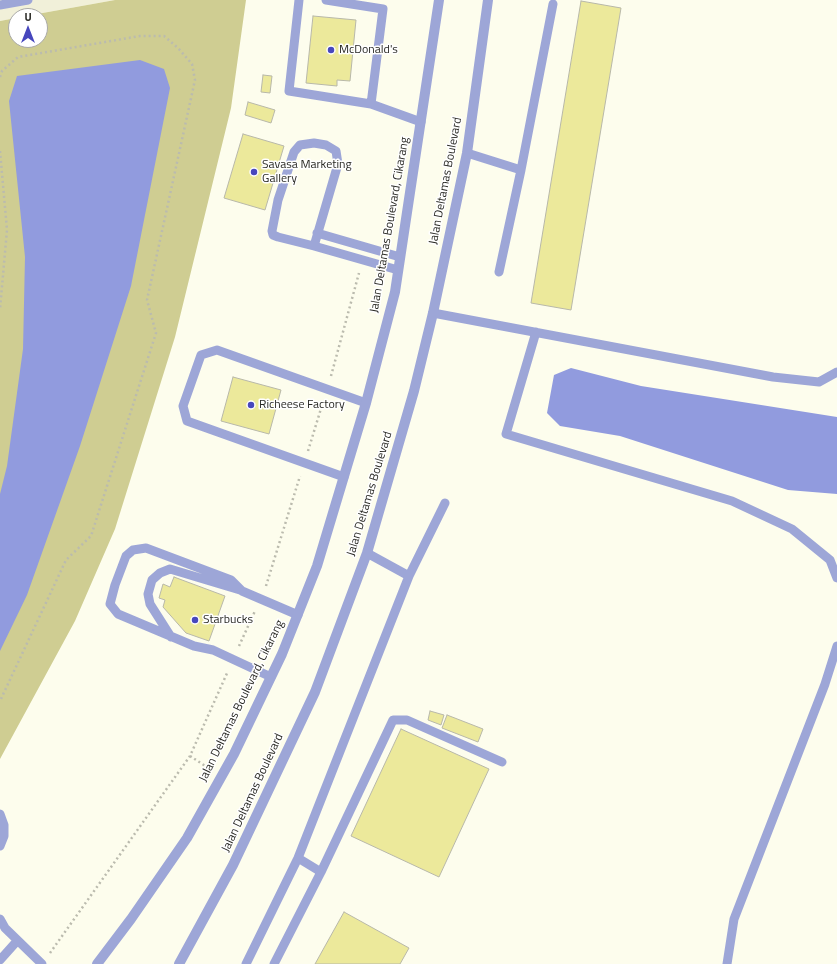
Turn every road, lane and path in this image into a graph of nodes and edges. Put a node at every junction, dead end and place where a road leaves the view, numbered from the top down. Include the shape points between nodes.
1 (28, 0) edge
2 (299, 0) edge
3 (326, 0) edge
4 (439, 0) edge
5 (488, 0) edge
6 (553, 4) dead end
7 (0, 5) edge
8 (0, 77) edge
9 (371, 104) junction
10 (421, 122) junction
11 (0, 151) edge
12 (467, 153) junction
13 (521, 170) junction
14 (317, 233) junction
15 (314, 246) junction
16 (400, 257) junction
17 (362, 261) junction
18 (398, 270) junction
19 (499, 272) dead end
20 (0, 309) edge
21 (433, 313) junction
22 (536, 332) junction
23 (837, 372) edge
24 (327, 390) junction
25 (366, 403) junction
26 (305, 462) junction
27 (344, 477) junction
28 (445, 503) dead end
29 (367, 553) junction
30 (409, 576) junction
31 (837, 578) edge
32 (242, 591) junction
33 (260, 599) junction
34 (298, 615) junction
35 (171, 637) junction
36 (837, 646) edge
37 (233, 659) junction
38 (271, 677) junction
39 (0, 701) edge
40 (190, 756) junction
41 (502, 762) dead end
42 (221, 776) junction
43 (0, 814) edge
44 (0, 846) edge
45 (298, 858) junction
46 (321, 872) junction
47 (0, 919) edge
48 (17, 941) junction
49 (0, 960) edge
50 (44, 961) edge
51 (97, 964) edge
52 (179, 964) edge
53 (246, 964) edge
54 (274, 964) edge
55 (727, 964) edge

1 - 7 lane
2 - 9 lane via 289,91
3 - 9 lane via 383,9
4 - 10 street, Jalan Deltamas Boulevard, Cikarang
5 - 12 street, Jalan Deltamas Boulevard
6 - 13 lane
8 - 39 path via 2,70 18,57 140,36 164,36 192,64 194,80 147,300 156,333 91,536 66,560
9 - 10 lane
10 - 16 street, Jalan Deltamas Boulevard, Cikarang
11 - 20 path via 7,230
12 - 13 lane
12 - 21 street, Jalan Deltamas Boulevard
13 - 19 lane
14 - 15 lane
14 - 15 lane via 338,164 336,151 326,145 314,143 300,145 294,152 278,200 272,231 273,235 278,237
14 - 16 lane
15 - 17 lane
16 - 18 street, Jalan Deltamas Boulevard, Cikarang
17 - 18 lane
17 - 24 path
18 - 25 street, Jalan Deltamas Boulevard, Cikarang
21 - 22 lane
21 - 29 street, Jalan Deltamas Boulevard via 414,391
22 - 23 lane via 773,377 819,382
22 - 31 lane via 506,434 732,501 792,529 830,560
24 - 25 lane
24 - 26 path
24 - 26 lane via 217,350 201,355 183,406 187,421
25 - 27 street, Jalan Deltamas Boulevard, Cikarang
26 - 27 lane
26 - 33 path
27 - 34 street, Jalan Deltamas Boulevard, Cikarang via 317,566
28 - 30 lane
29 - 30 lane
29 - 52 street, Jalan Deltamas Boulevard via 315,692 233,865
30 - 45 lane
32 - 33 lane
32 - 35 lane via 170,569 160,573 152,580 148,594 150,604
32 - 35 lane via 231,580 160,553 146,548 133,550 126,556 110,604 118,614
33 - 34 lane
33 - 37 path
34 - 38 street, Jalan Deltamas Boulevard, Cikarang
35 - 37 lane
36 - 55 lane via 825,684 734,919
37 - 38 lane
37 - 40 path
38 - 42 street, Jalan Deltamas Boulevard, Cikarang
40 - 42 path
40 - 50 path
41 - 46 lane via 407,720 393,720
42 - 51 street, Jalan Deltamas Boulevard, Cikarang via 187,838
43 - 44 lane via 4,825 4,836
45 - 46 lane
45 - 53 lane
46 - 54 lane
47 - 48 lane
48 - 49 lane
48 - 50 lane

